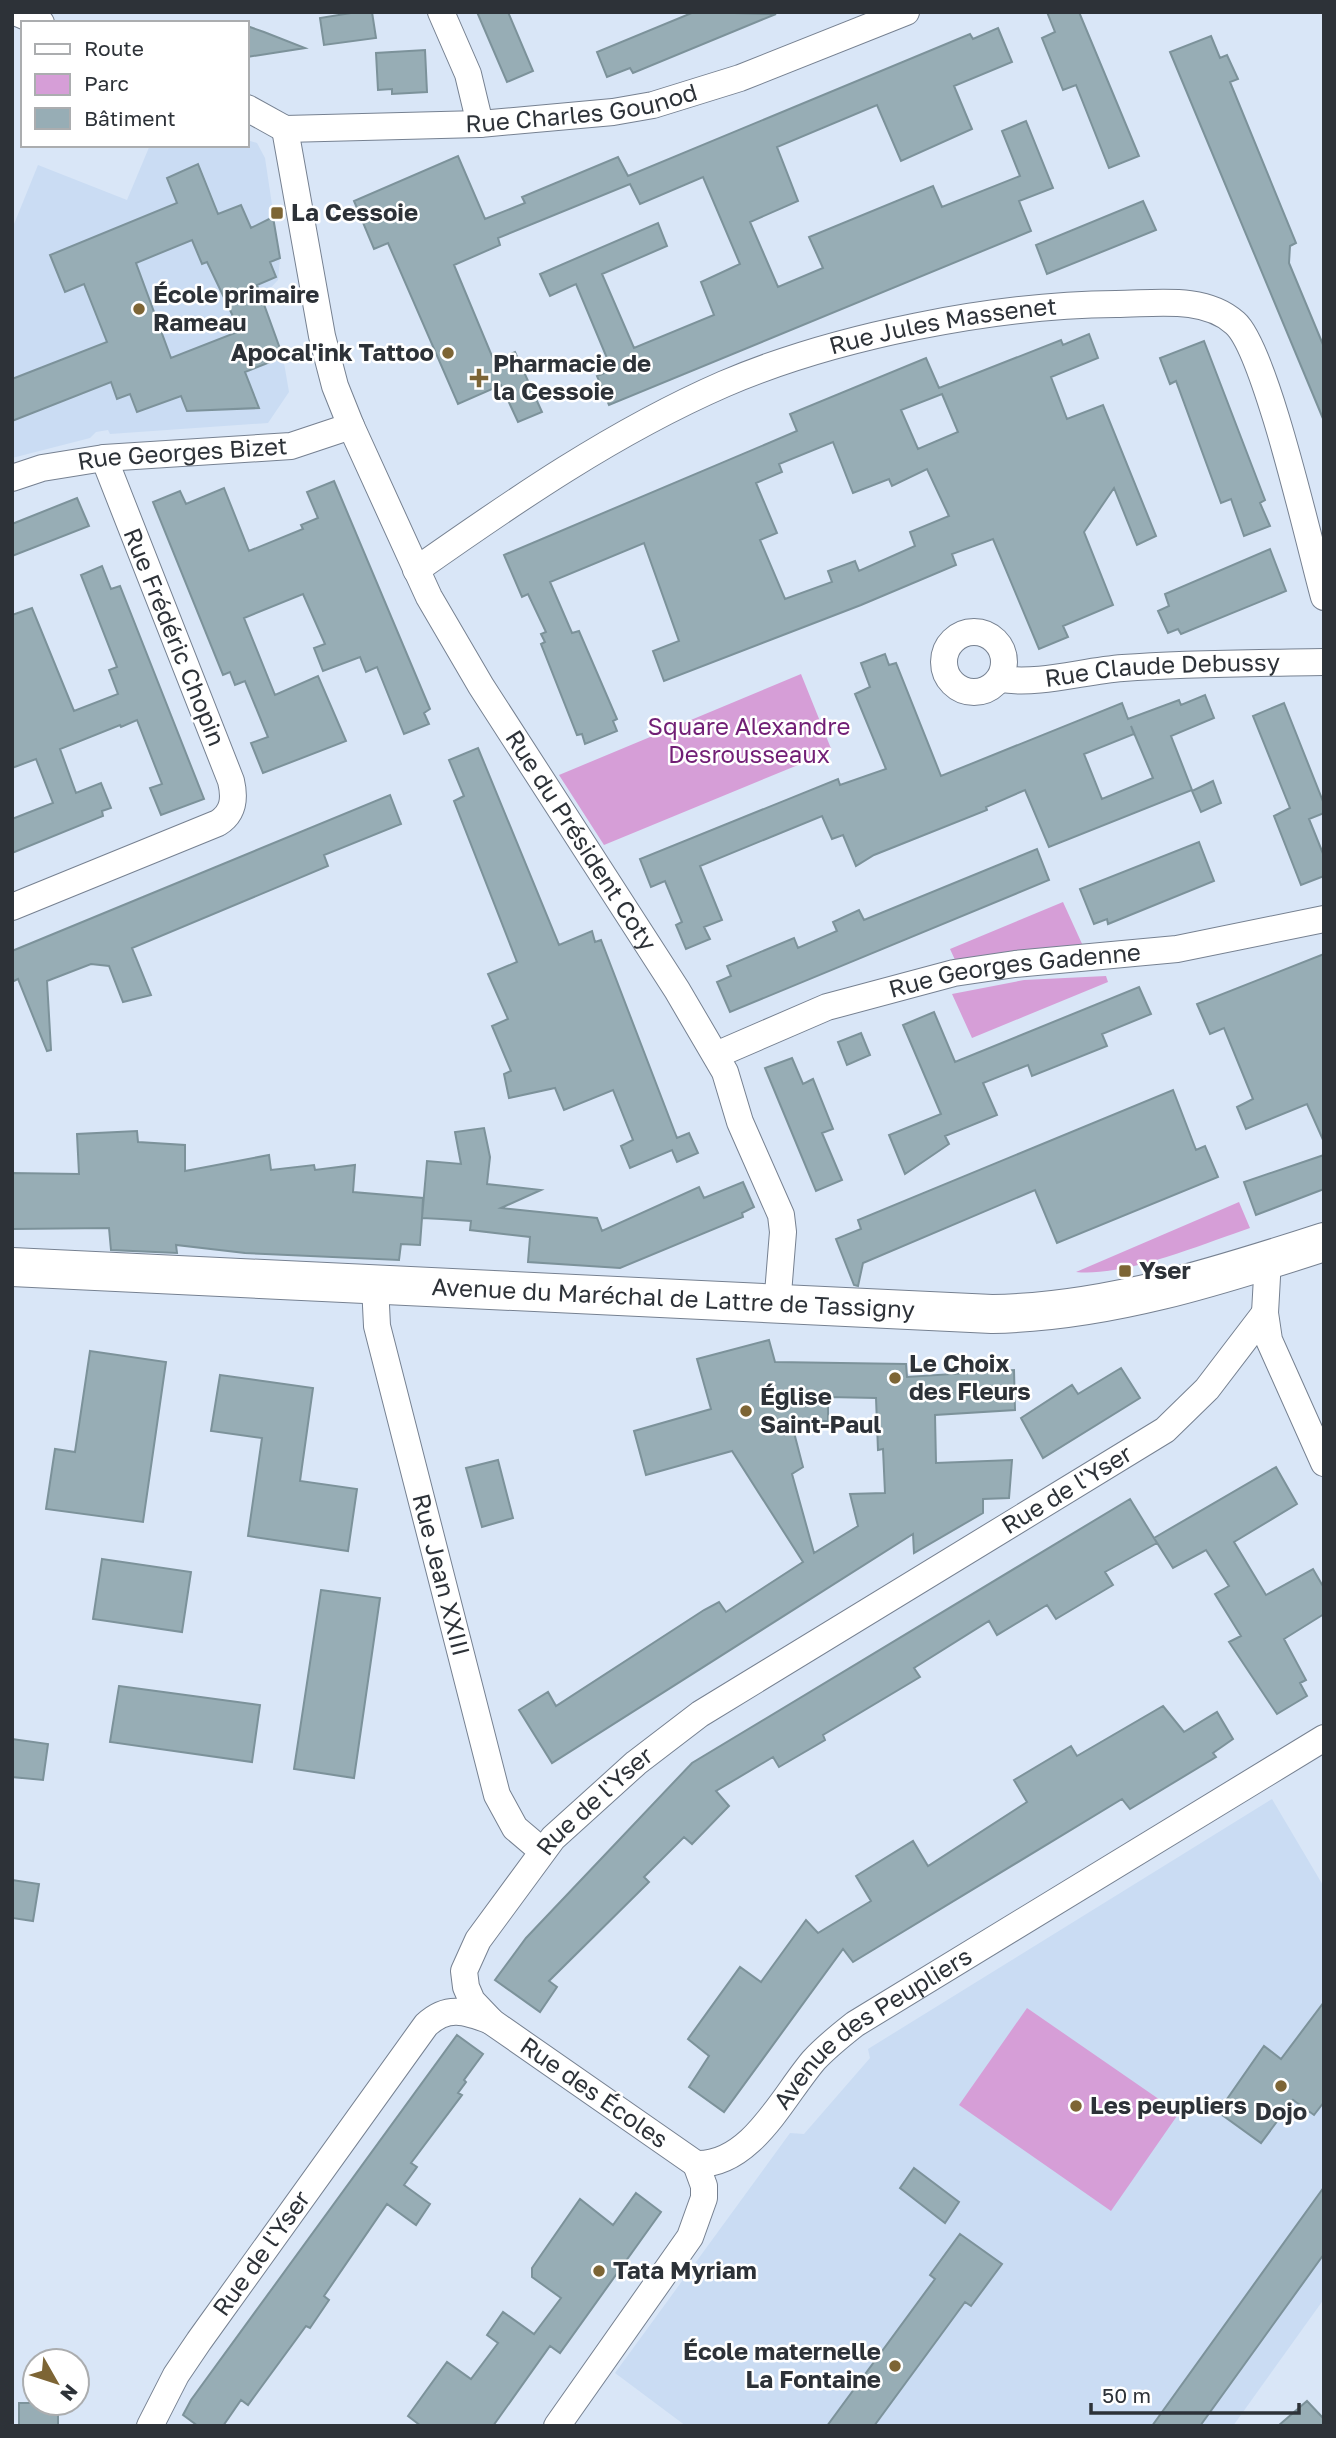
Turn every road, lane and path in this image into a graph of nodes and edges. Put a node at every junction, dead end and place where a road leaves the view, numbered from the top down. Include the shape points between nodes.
1 (15, 12) edge
2 (441, 12) edge
3 (906, 12) edge
4 (36, 21) edge
5 (248, 109) edge
6 (480, 124) junction
7 (285, 129) junction
8 (351, 426) junction
9 (104, 458) junction
10 (12, 478) edge
11 (416, 570) junction
12 (1324, 597) edge
13 (1324, 662) edge
14 (1000, 679) dead end
15 (12, 907) edge
16 (1324, 919) edge
17 (716, 1055) junction
18 (1324, 1242) edge
19 (1268, 1259) junction
20 (12, 1267) edge
21 (375, 1285) junction
22 (777, 1306) junction
23 (1265, 1313) junction
24 (1324, 1463) edge
25 (1324, 1738) edge
26 (541, 1850) junction
27 (492, 2022) junction
28 (696, 2164) junction
29 (150, 2426) edge
30 (557, 2426) edge

1 - 4 street
2 - 6 street via 468,74
3 - 6 street, Rue Charles Gounod via 740,78 653,105 573,118
5 - 7 street
6 - 7 street, Rue Charles Gounod
7 - 8 street, Rue du Président Coty via 322,336
8 - 9 street, Rue Georges Bizet via 291,446
8 - 11 street, Rue du Président Coty
9 - 10 street, Rue Georges Bizet
9 - 15 street, Rue Frédéric Chopin via 231,781 233,801 226,817
11 - 12 street, Rue Jules Massenet via 596,450 764,369 918,327 989,315 1095,304 1197,306 1235,322 1250,344
11 - 17 street, Rue du Président Coty via 481,686
13 - 14 street, Rue Claude Debussy via 1163,665 1022,682
16 - 17 street, Rue Georges Gadenne via 1177,950 1015,964 940,976 827,1007
17 - 22 street, Rue du Président Coty via 781,1215
18 - 19 main road, Avenue du Maréchal de Lattre de Tassigny
19 - 22 main road, Avenue du Maréchal de Lattre de Tassigny via 1114,1302 1053,1311 980,1314
19 - 23 street
20 - 21 main road, Avenue du Maréchal de Lattre de Tassigny
21 - 22 main road, Avenue du Maréchal de Lattre de Tassigny
21 - 26 street, Rue Jean XXIII via 377,1326 497,1795 515,1828
23 - 24 street via 1273,1352
23 - 26 street, Rue de l'Yser via 1207,1389 1165,1430 700,1714 616,1780
25 - 28 street, Avenue des Peupliers via 855,2024 816,2059 744,2146 711,2164
26 - 27 street, Rue de l'Yser via 475,1944 464,1971 472,2001
27 - 28 street, Rue des Écoles
27 - 29 street, Rue de l'Yser via 457,2010 436,2015 426,2025 191,2352
28 - 30 street via 704,2198 690,2237

